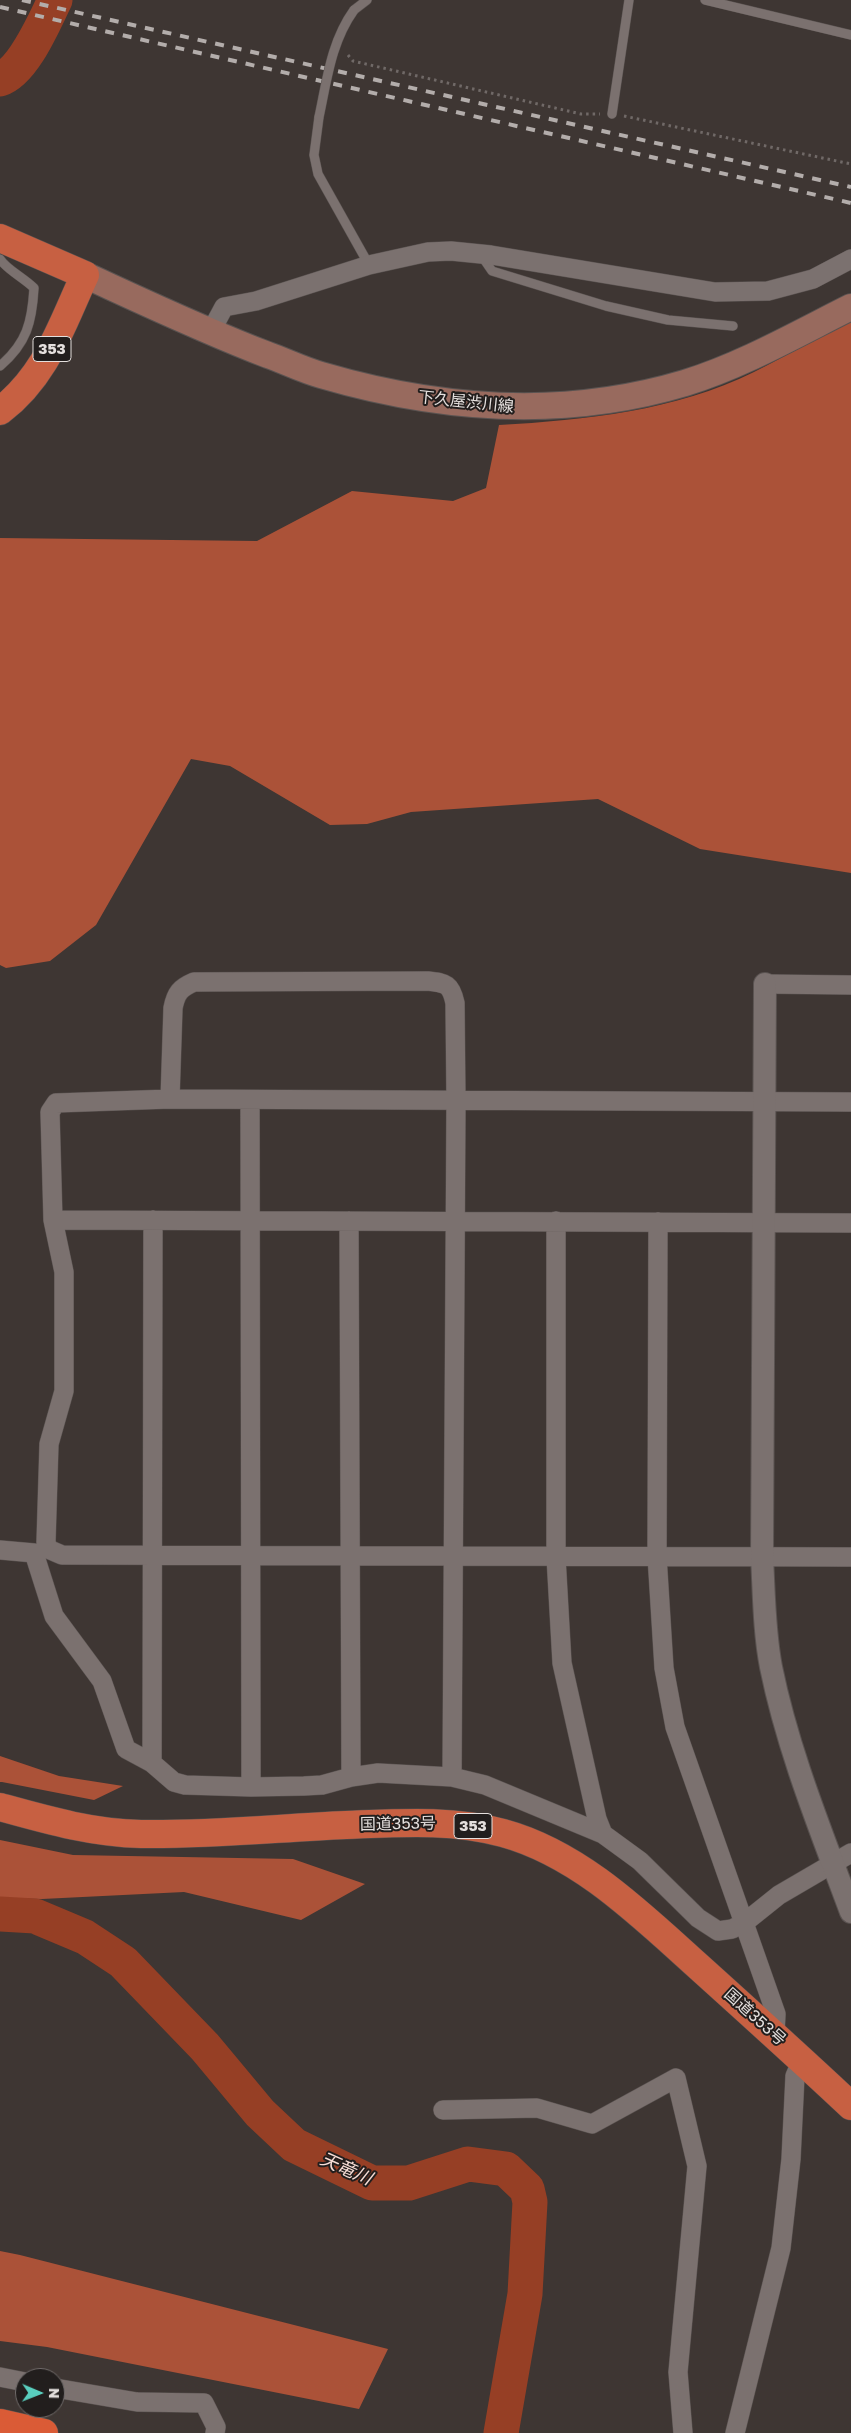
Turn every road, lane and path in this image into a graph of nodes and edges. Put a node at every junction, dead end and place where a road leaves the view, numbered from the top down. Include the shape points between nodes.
1 (367, 0) edge
2 (629, 0) edge
3 (705, 0) edge
4 (851, 35) edge
5 (347, 54) dead end
6 (612, 114) junction
7 (851, 164) edge
8 (0, 238) edge
9 (480, 254) junction
10 (0, 259) edge
11 (851, 259) edge
12 (369, 265) junction
13 (85, 275) junction
14 (851, 307) edge
15 (733, 326) dead end
16 (210, 332) junction
17 (0, 366) edge
18 (0, 411) edge
19 (765, 984) joint
20 (851, 985) edge
21 (170, 1099) junction
22 (250, 1100) junction
23 (456, 1101) junction
24 (763, 1101) junction
25 (851, 1102) edge
26 (53, 1220) junction
27 (153, 1220) junction
28 (249, 1220) junction
29 (349, 1221) junction
30 (454, 1221) junction
31 (556, 1221) junction
32 (658, 1222) junction
33 (763, 1223) junction
34 (851, 1223) edge
35 (0, 1550) edge
36 (153, 1556) junction
37 (252, 1556) junction
38 (352, 1556) junction
39 (454, 1556) junction
40 (657, 1556) junction
41 (556, 1557) junction
42 (762, 1557) junction
43 (851, 1557) edge
44 (152, 1763) junction
45 (351, 1777) junction
46 (452, 1777) junction
47 (251, 1787) junction
48 (0, 1807) edge
49 (603, 1834) junction
50 (842, 1858) edge
51 (851, 1912) edge
52 (744, 1923) junction
53 (775, 2034) junction
54 (802, 2060) junction
55 (851, 2106) edge
56 (443, 2110) dead end
57 (0, 2377) edge
58 (15, 2380) edge
59 (65, 2390) edge
60 (0, 2423) edge
61 (215, 2430) edge
62 (44, 2433) edge
63 (683, 2433) edge
64 (735, 2433) edge

1 - 12 lane, bridge via 354,10 335,45 314,155 318,174
2 - 6 lane
3 - 4 lane
5 - 6 path via 352,61 572,112
6 - 7 path
8 - 13 highway
9 - 11 street via 715,292 768,290 812,279
9 - 12 street via 428,252
9 - 15 lane via 492,271 606,306 668,320
10 - 17 lane via 4,266 22,276 34,288 32,316 16,352
12 - 16 street via 256,301 224,307
13 - 16 main road, 下久屋渋川線
13 - 18 highway, 353 via 37,375
14 - 16 main road, 下久屋渋川線 via 722,370 684,383 620,398 526,408 425,399 372,389 319,374
19 - 20 street
19 - 24 street
21 - 22 street
21 - 23 street via 173,1008 175,996 182,987 194,982 428,981 443,983 452,990 456,1003
21 - 26 street via 62,1101 52,1106
22 - 23 street
22 - 28 street
23 - 24 street
23 - 30 street
24 - 25 street
24 - 33 street
26 - 27 street
26 - 36 street via 64,1272 64,1391 49,1444 48,1549 62,1555
27 - 28 street
27 - 36 street
28 - 29 street
28 - 37 street
29 - 30 street
29 - 38 street
30 - 31 street
30 - 39 street
31 - 32 street
31 - 41 street
32 - 33 street
32 - 40 street
33 - 34 street
33 - 42 street
35 - 44 street via 34,1553 54,1616 102,1681 126,1749
36 - 37 street
36 - 44 street
37 - 38 street
37 - 47 street
38 - 39 street
38 - 45 street
39 - 41 street
39 - 46 street
40 - 41 street
40 - 42 street
40 - 52 street via 664,1668 675,1727
41 - 49 street via 562,1664
42 - 43 street
42 - 50 street via 770,1665 794,1757
44 - 47 street via 174,1782
45 - 46 street via 378,1774
45 - 47 street via 322,1784
46 - 49 street via 485,1785
48 - 53 highway, 国道353号 / 353 via 104,1832 179,1833 398,1823 474,1826 505,1834 540,1846 589,1874 635,1910
49 - 52 street via 640,1861 698,1918 718,1931
50 - 51 street
50 - 52 street via 779,1895
52 - 53 street via 776,2014
53 - 54 highway, 国道353号 / 353
54 - 55 highway, 国道353号 / 353
54 - 64 street via 796,2076 792,2158 781,2248
56 - 63 street via 537,2108 592,2124 676,2078 697,2166 678,2372
57 - 58 street
59 - 61 street via 137,2402 204,2403
60 - 62 highway

